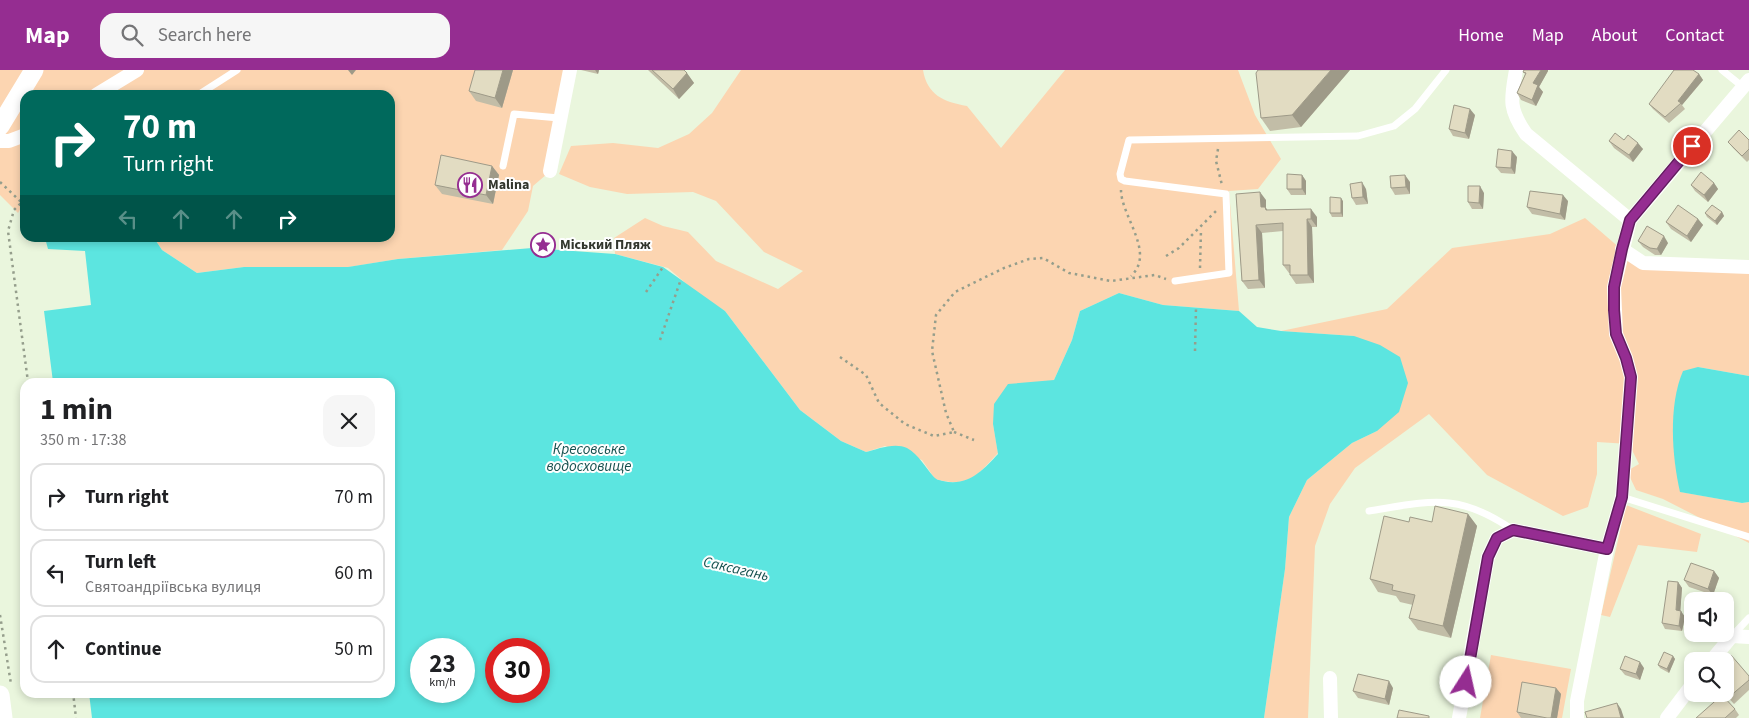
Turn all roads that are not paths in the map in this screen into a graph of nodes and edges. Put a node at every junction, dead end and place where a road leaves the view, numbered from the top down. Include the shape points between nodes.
1 (34, 70) edge
2 (137, 70) edge
3 (237, 70) edge
4 (570, 70) edge
5 (1446, 70) edge
6 (1516, 70) edge
7 (1722, 70) edge
8 (1746, 84) edge
9 (22, 90) edge
10 (104, 90) edge
11 (206, 90) edge
12 (20, 93) edge
13 (559, 118) junction
14 (0, 126) edge
15 (20, 137) edge
16 (0, 141) edge
17 (503, 166) dead end
18 (550, 171) dead end
19 (1630, 220) junction
20 (1622, 249) junction
21 (1749, 267) edge
22 (1175, 281) road end
23 (1622, 497) junction
24 (1369, 511) dead end
25 (1513, 530) junction
26 (1749, 537) edge
27 (1607, 549) junction
28 (1749, 618) edge
29 (1734, 634) edge
30 (1734, 636) edge
31 (1749, 637) edge
32 (1727, 642) edge
33 (1719, 652) edge
34 (1330, 678) dead end
35 (6, 693) edge
36 (1684, 696) edge
37 (3, 718) edge
38 (1331, 718) edge
39 (1459, 718) edge
40 (1577, 718) edge
41 (1667, 718) edge

1 - 9 main road
2 - 10 street
3 - 11 lane
4 - 13 street
5 - 22 lane via 1415,108 1394,126 1358,136 1129,140 1121,179 1226,194 1229,273
6 - 19 street via 1512,96 1514,116 1526,134
7 - 8 lane
8 - 19 street
12 - 14 main road
13 - 17 lane via 514,114
13 - 18 street
15 - 16 street
19 - 20 street
20 - 21 street via 1642,263
20 - 23 street via 1614,287 1614,310 1616,334 1631,377
23 - 26 lane
23 - 27 street
24 - 25 lane via 1434,501 1467,506 1492,516
25 - 27 street
25 - 39 street via 1497,538 1488,557
27 - 40 street via 1577,700
28 - 29 lane
30 - 31 street
32 - 33 street
34 - 38 street
35 - 37 main road
36 - 41 street

